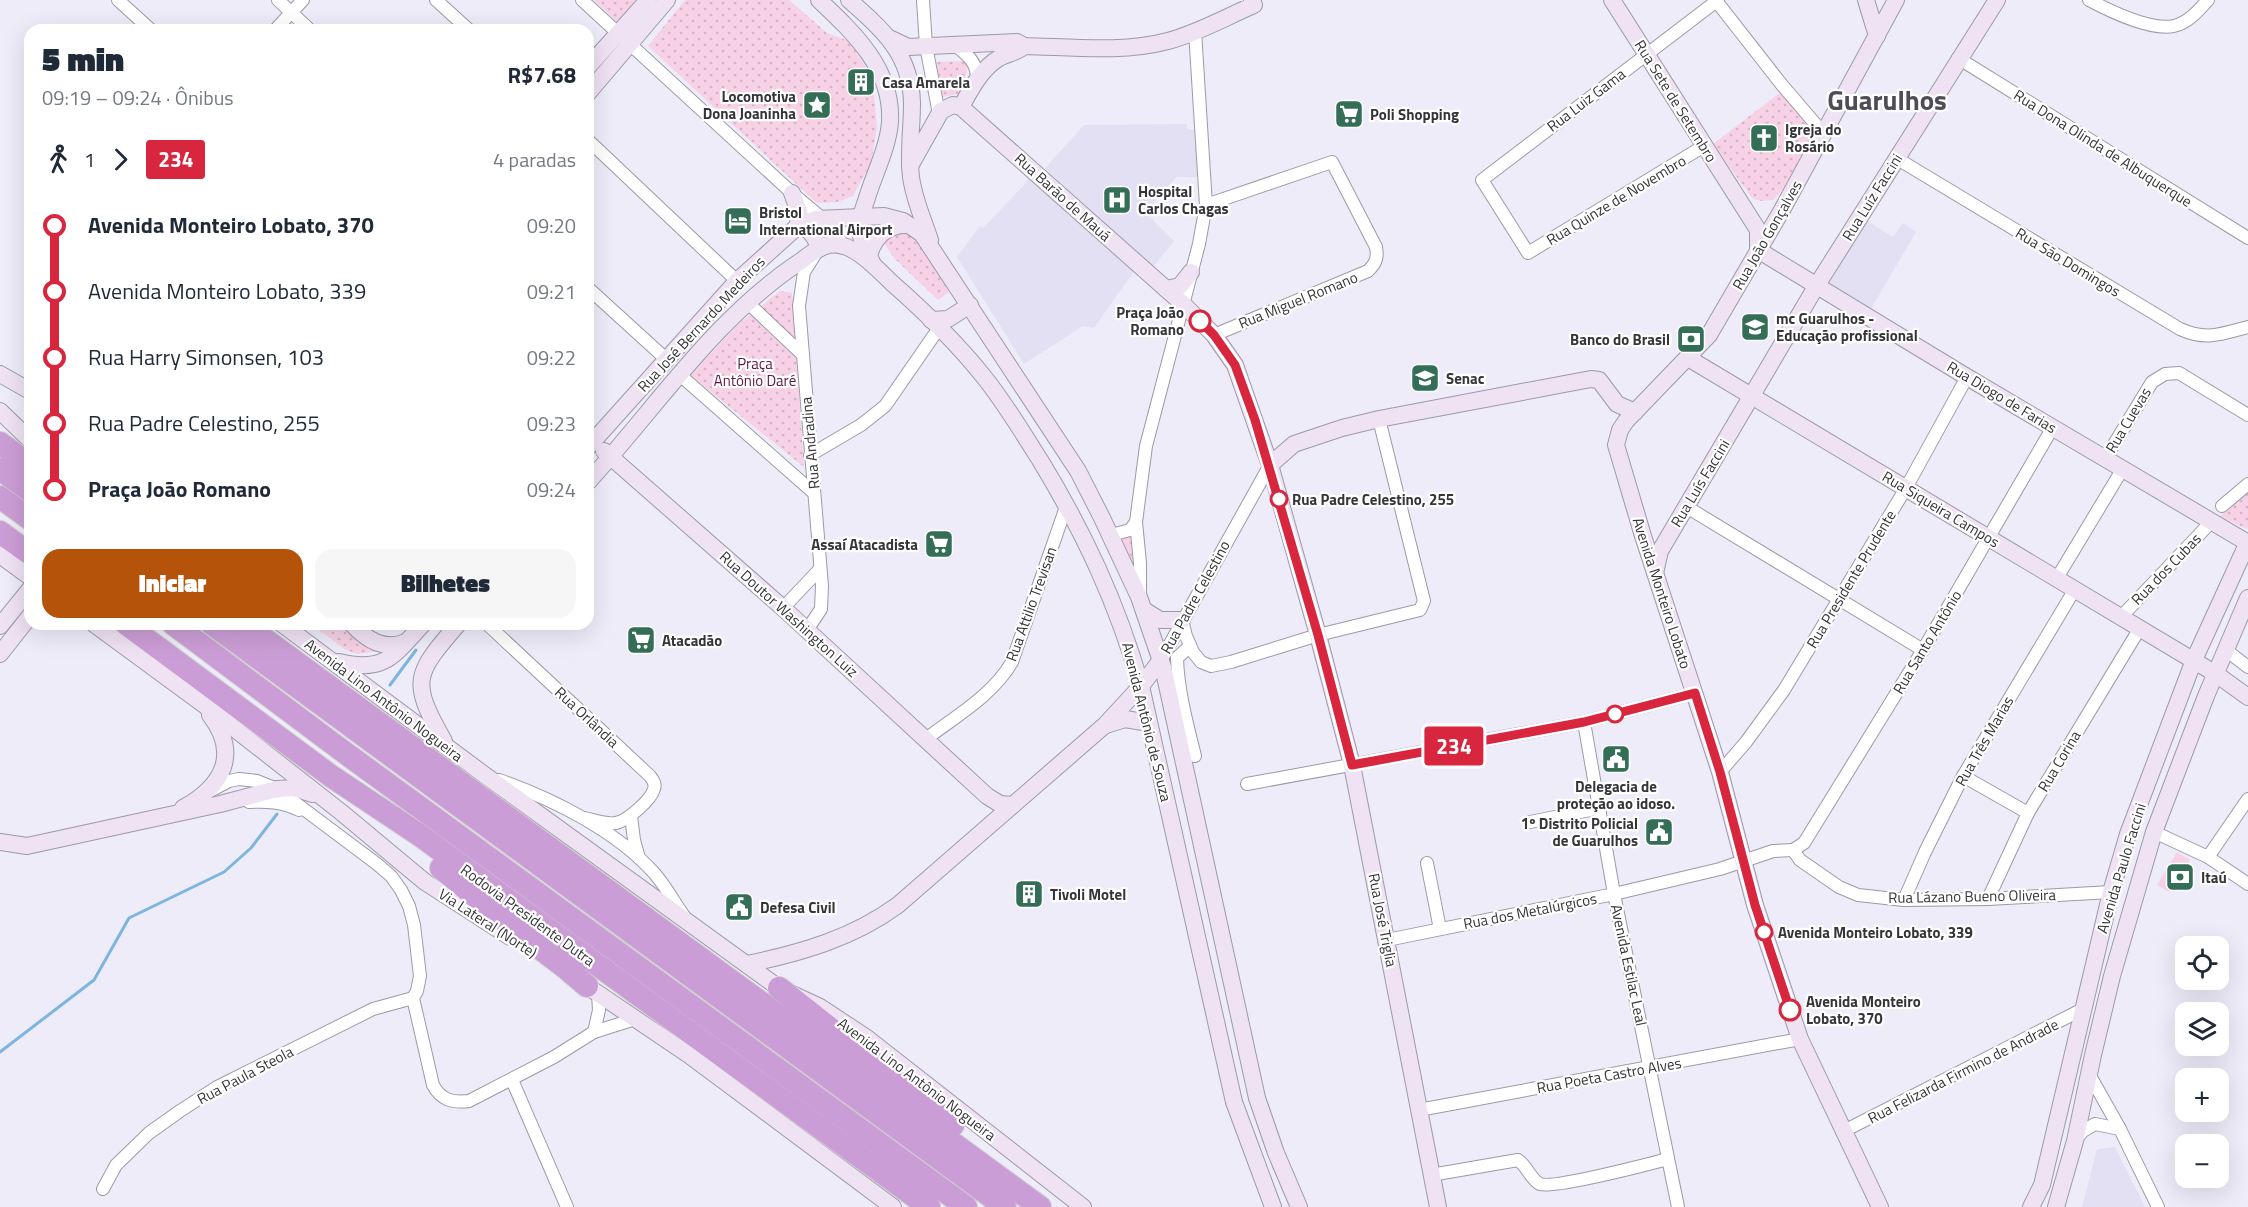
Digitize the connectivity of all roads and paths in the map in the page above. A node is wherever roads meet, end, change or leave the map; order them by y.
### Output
1 (118, 0) edge
2 (278, 0) edge
3 (303, 0) edge
4 (436, 0) edge
5 (582, 0) edge
6 (648, 0) edge
7 (667, 0) edge
8 (819, 0) edge
9 (849, 0) edge
10 (923, 0) edge
11 (1612, 0) edge
12 (1866, 0) edge
13 (1896, 0) edge
14 (1997, 0) edge
15 (2089, 0) edge
16 (2208, 0) edge
17 (1718, 1) edge
18 (1256, 2) edge
19 (2110, 5) edge
20 (291, 12) junction
21 (145, 24) edge
22 (280, 24) edge
23 (304, 24) edge
24 (462, 24) edge
25 (1195, 31) junction
26 (1877, 36) junction
27 (889, 38) junction
28 (624, 40) junction
29 (954, 44) junction
30 (926, 46) junction
31 (1024, 46) junction
32 (1646, 54) junction
33 (1958, 58) junction
34 (594, 62) edge
35 (977, 79) junction
36 (594, 84) edge
37 (961, 107) junction
38 (939, 114) junction
39 (1824, 134) junction
40 (594, 146) edge
41 (1704, 146) junction
42 (1896, 158) junction
43 (910, 166) junction
44 (792, 193) junction
45 (1740, 202) junction
46 (1206, 205) junction
47 (1782, 210) junction
48 (861, 216) junction
49 (823, 219) junction
50 (798, 226) junction
51 (912, 226) junction
52 (2248, 238) edge
53 (843, 245) junction
54 (932, 246) junction
55 (819, 249) junction
56 (1758, 249) junction
57 (1528, 253) joint
58 (872, 262) junction
59 (1191, 272) junction
60 (737, 281) junction
61 (1817, 285) junction
62 (1166, 289) junction
63 (594, 293) edge
64 (747, 302) junction
65 (1183, 304) junction
66 (970, 305) junction
67 (935, 324) junction
68 (2248, 327) edge
69 (1214, 335) junction
70 (803, 355) junction
71 (1688, 358) junction
72 (666, 359) junction
73 (0, 374) edge
74 (680, 375) junction
75 (1967, 377) junction
76 (24, 388) edge
77 (1752, 396) junction
78 (0, 411) edge
79 (1635, 412) junction
80 (2248, 415) edge
81 (1379, 418) junction
82 (1255, 420) junction
83 (2053, 427) junction
84 (0, 432) edge
85 (24, 434) edge
86 (594, 438) edge
87 (0, 443) edge
88 (1294, 444) junction
89 (594, 445) edge
90 (24, 450) edge
91 (1617, 452) joint
92 (810, 455) junction
93 (611, 457) junction
94 (2105, 459) junction
95 (24, 461) edge
96 (1270, 465) junction
97 (0, 469) edge
98 (2122, 470) junction
99 (594, 475) edge
100 (2248, 484) edge
101 (24, 486) edge
102 (1906, 488) junction
103 (814, 493) junction
104 (0, 497) edge
105 (1067, 504) junction
106 (1685, 506) junction
107 (2222, 506) dead end
108 (24, 515) edge
109 (2212, 521) junction
110 (1136, 522) junction
111 (0, 532) edge
112 (1111, 535) junction
113 (1990, 538) junction
114 (2248, 543) edge
115 (24, 550) edge
116 (1, 555) edge
117 (820, 570) junction
118 (1655, 574) junction
119 (2057, 578) junction
120 (24, 580) edge
121 (2074, 589) junction
122 (24, 593) edge
123 (1839, 598) junction
124 (2248, 598) edge
125 (1142, 603) junction
126 (783, 608) junction
127 (2121, 617) junction
128 (1182, 620) junction
129 (24, 624) edge
130 (0, 626) edge
131 (2140, 628) junction
132 (102, 630) edge
133 (134, 630) edge
134 (173, 630) edge
135 (181, 630) edge
136 (220, 630) edge
137 (252, 630) edge
138 (290, 630) edge
139 (359, 630) edge
140 (417, 630) edge
141 (453, 630) edge
142 (493, 630) edge
143 (807, 630) junction
144 (1312, 637) junction
145 (406, 642) junction
146 (1190, 646) junction
147 (1923, 650) junction
148 (2226, 650) junction
149 (0, 654) edge
150 (331, 660) junction
151 (1161, 660) junction
152 (2194, 660) junction
153 (2248, 667) edge
154 (2216, 674) junction
155 (1141, 687) junction
156 (1695, 693) junction
157 (2248, 697) edge
158 (203, 704) junction
159 (1584, 722) junction
160 (1149, 723) junction
161 (1105, 725) junction
162 (926, 739) junction
163 (448, 747) junction
164 (1195, 756) dead end
165 (1352, 765) junction
166 (1720, 772) junction
167 (331, 776) junction
168 (486, 776) junction
169 (1963, 776) junction
170 (1247, 784) dead end
171 (277, 789) junction
172 (207, 792) junction
173 (987, 796) junction
174 (2248, 799) edge
175 (220, 804) junction
176 (1013, 805) junction
177 (1600, 808) junction
178 (341, 812) junction
179 (2028, 813) junction
180 (165, 816) junction
181 (631, 816) junction
182 (316, 818) junction
183 (584, 818) junction
184 (1530, 822) dead end
185 (992, 823) junction
186 (2154, 832) junction
187 (2128, 834) junction
188 (421, 836) junction
189 (0, 842) edge
190 (1793, 850) junction
191 (2208, 857) junction
192 (639, 858) junction
193 (1743, 861) junction
194 (1427, 863) dead end
195 (2248, 884) edge
196 (2111, 892) junction
197 (1614, 894) junction
198 (1988, 899) junction
199 (1904, 900) junction
200 (686, 919) junction
201 (1440, 929) junction
202 (1387, 940) junction
203 (747, 964) junction
204 (2092, 972) junction
205 (2112, 976) junction
206 (779, 988) junction
207 (592, 990) junction
208 (413, 998) junction
209 (2083, 1009) junction
210 (635, 1019) junction
211 (594, 1032) junction
212 (1800, 1039) junction
213 (2093, 1055) junction
214 (1650, 1068) junction
215 (2089, 1074) junction
216 (512, 1080) junction
217 (1419, 1110) junction
218 (2120, 1130) junction
219 (1842, 1132) junction
220 (2075, 1141) junction
221 (1668, 1159) junction
222 (1431, 1175) junction
223 (1008, 1184) junction
224 (103, 1189) dead end
225 (2059, 1204) edge
226 (567, 1207) edge
227 (893, 1207) edge
228 (929, 1207) edge
229 (966, 1207) edge
230 (1005, 1207) edge
231 (1040, 1207) edge
232 (1083, 1207) edge
233 (1273, 1207) edge
234 (1299, 1207) edge
235 (1438, 1207) edge
236 (1678, 1207) edge
237 (1880, 1207) edge
238 (2031, 1207) edge
239 (2158, 1207) edge

1 - 21 street
2 - 20 street
3 - 20 street
4 - 24 street
5 - 28 street
6 - 28 main road
7 - 28 main road
8 - 48 main road
9 - 27 main road, Avenida Antônio de Souza
10 - 30 street
11 - 32 main road, Rua Sete de Setembro
12 - 26 main road
13 - 26 main road, Rua João Gonçalves
14 - 33 main road, Rua Luíz Faccini
15 - 19 street
16 - 19 street
17 - 32 street, Rua Luiz Gama
17 - 39 street
18 - 25 main road
20 - 22 street
20 - 23 street
25 - 31 main road
25 - 46 street
26 - 39 main road, Rua João Gonçalves
27 - 30 main road
27 - 43 main road, Avenida Antônio de Souza
28 - 34 main road
28 - 36 main road
28 - 44 street
29 - 30 main road
29 - 31 main road
29 - 35 street
30 - 38 street
31 - 35 main road
32 - 41 main road, Rua Sete de Setembro
32 - 57 street, Rua Luiz Gama
33 - 42 main road, Rua Luíz Faccini
33 - 52 street, Rua Dona Olinda de Albuquerque
35 - 37 main road
37 - 38 main road
37 - 62 main road, Rua Barão de Mauá
38 - 43 main road
39 - 47 main road, Rua João Gonçalves
40 - 60 street
41 - 45 main road, Rua Sete de Setembro
41 - 57 street, Rua Quinze de Novembro
42 - 61 main road, Rua Luíz Faccini
42 - 68 street, Rua São Domingos
43 - 54 main road, Avenida Antônio de Souza
44 - 49 street
44 - 50 main road
45 - 47 main road
45 - 56 main road, Rua Sete de Setembro
46 - 59 street
46 - 69 street, Rua Miguel Romano
47 - 56 main road, Rua João Gonçalves
48 - 49 main road, Rua José Bernardo Medeiros
48 - 51 main road, Avenida Antônio de Souza
48 - 58 main road
49 - 50 main road, Rua José Bernardo Medeiros
49 - 53 street
50 - 55 main road
50 - 60 main road, Rua José Bernardo Medeiros
51 - 54 main road, Avenida Antônio de Souza
51 - 58 main road
53 - 55 main road
53 - 58 main road, Avenida Antônio de Souza
54 - 66 main road, Avenida Antônio de Souza
55 - 64 main road, Rua José Bernardo Medeiros
55 - 70 street, Rua Andradina
56 - 61 main road, Rua Diogo de Farias
56 - 71 main road, Rua João Gonçalves
58 - 67 main road, Avenida Antônio de Souza
59 - 62 main road
59 - 65 street
60 - 72 main road, Rua José Bernardo Medeiros
61 - 75 main road, Rua Diogo de Farias
61 - 77 main road, Rua Luíz Faccini
62 - 65 main road, Rua Barão de Mauá
63 - 72 street
64 - 70 street
64 - 74 main road, Rua José Bernardo Medeiros
65 - 69 main road
65 - 110 street
66 - 67 main road
66 - 112 main road, Avenida Antônio de Souza
67 - 92 street
67 - 105 main road, Avenida Antônio de Souza
69 - 82 main road, Rua José Triglia
70 - 92 street, Rua Andradina
71 - 77 main road, Rua Siqueira Campos
71 - 79 main road, Rua João Gonçalves
72 - 86 main road, Rua José Bernardo Medeiros
73 - 76 main road
74 - 93 main road, Rua José Bernardo Medeiros
74 - 103 street
75 - 83 main road, Rua Diogo de Farias
75 - 102 street, Rua Presidente Prudente
77 - 102 main road, Rua Siqueira Campos
77 - 106 main road, Rua Luís Faccini
78 - 85 main road
79 - 81 main road, Rua Padre Celestino
79 - 91 main road, Rua João Gonçalves
80 - 94 street, Rua Cuevas
81 - 88 main road, Rua Padre Celestino
81 - 144 street
82 - 88 main road
82 - 96 main road, Rua José Triglia
83 - 94 main road, Rua Diogo de Farias
83 - 113 street, Rua Santo Antônio
84 - 90 highway
87 - 95 highway
88 - 96 main road, Rua Padre Celestino
89 - 93 main road, Rua Doutor Washington Luiz
91 - 118 main road, Avenida Monteiro Lobato
92 - 103 street, Rua Andradina
93 - 99 main road, Rua José Bernardo Medeiros
93 - 126 main road, Rua Doutor Washington Luiz
94 - 98 main road, Rua Diogo de Farias
96 - 128 street, Rua Padre Celestino
96 - 144 main road, Rua José Triglia
97 - 101 highway
98 - 109 main road, Rua Diogo de Farias
98 - 119 street
100 - 107 street
102 - 113 main road, Rua Siqueira Campos
102 - 123 street, Rua Presidente Prudente
103 - 117 street, Rua Andradina
104 - 108 highway
105 - 155 main road, Avenida Antônio de Souza
105 - 162 street, Rua Attilio Trevisan
106 - 118 main road, Rua Luís Faccini
106 - 123 street
109 - 114 main road, Rua Diogo de Farias
109 - 127 street, Rua dos Cubas
110 - 112 street
110 - 125 street
111 - 115 highway
112 - 125 main road, Avenida Antônio de Souza
113 - 119 main road, Rua Siqueira Campos
113 - 147 street, Rua Santo Antônio
114 - 152 main road, Avenida Paulo Faccini
116 - 120 main road
117 - 126 street
117 - 143 street, Rua Andradina
118 - 156 main road, Avenida Monteiro Lobato
119 - 121 main road, Rua Siqueira Campos
121 - 127 main road, Rua Siqueira Campos
121 - 169 street, Rua Três Marias
122 - 130 main road
123 - 147 street
123 - 166 street, Rua Presidente Prudente
124 - 148 main road, Avenida Paulo Faccini
125 - 128 main road
125 - 151 main road, Avenida Antônio de Souza
126 - 143 main road, Rua Doutor Washington Luiz
127 - 131 main road, Rua Siqueira Campos
128 - 146 street
128 - 151 street, Rua Padre Celestino
129 - 149 main road
131 - 152 main road, Rua Siqueira Campos
131 - 179 street, Rua Corina
132 - 158 main road, Via Lateral (Norte)
133 - 167 highway, Rodovia Presidente Dutra
134 - 188 highway
135 - 229 highway, Rodovia Presidente Dutra
136 - 230 highway
137 - 223 highway
138 - 150 main road, Avenida Lino Antônio Nogueira
139 - 145 main road
140 - 145 main road
141 - 163 main road
142 - 181 street, Rua Orlândia
143 - 162 main road, Rua Doutor Washington Luiz
144 - 146 street
144 - 165 main road, Rua José Triglia
145 - 150 main road
146 - 164 street
147 - 190 street, Rua Santo Antônio
148 - 153 street
148 - 154 main road, Avenida Paulo Faccini
150 - 163 main road, Avenida Lino Antônio Nogueira
151 - 155 main road, Rua Padre Celestino
151 - 234 main road, Avenida Antônio de Souza
152 - 154 main road, Rua Siqueira Campos
152 - 187 main road, Avenida Paulo Faccini
154 - 157 main road, Rua Siqueira Campos
154 - 186 main road, Avenida Paulo Faccini
155 - 160 main road, Avenida Antônio de Souza
155 - 161 main road, Rua Padre Celestino
156 - 159 street
156 - 166 main road, Avenida Monteiro Lobato
158 - 172 main road
158 - 178 main road, Via Lateral (Norte)
159 - 165 street
159 - 177 street, Avenida Estilac Leal
160 - 161 main road
160 - 233 main road, Avenida Antônio de Souza
161 - 176 main road, Rua Padre Celestino
162 - 173 main road, Rua Doutor Washington Luiz
163 - 168 main road, Avenida Lino Antônio Nogueira
165 - 170 street
165 - 202 main road, Rua José Triglia
166 - 193 main road, Avenida Monteiro Lobato
167 - 188 highway, Rodovia Presidente Dutra
167 - 207 highway
168 - 183 street, Avenida Lino Antônio Nogueira
168 - 200 main road, Avenida Lino Antônio Nogueira
169 - 179 street
169 - 199 street, Rua Três Marias
171 - 172 street
171 - 175 main road
171 - 178 main road
171 - 182 street
172 - 180 main road
173 - 176 main road, Rua Doutor Washington Luiz
173 - 185 main road
174 - 191 street
175 - 180 main road
175 - 182 street
176 - 185 main road, Rua Padre Celestino
177 - 184 street
177 - 197 street, Avenida Estilac Leal
178 - 207 main road, Via Lateral (Norte)
179 - 198 street, Rua Corina
180 - 189 main road
181 - 183 street
181 - 192 street
182 - 208 street
183 - 192 street, Avenida Lino Antônio Nogueira
185 - 203 main road, Rua Padre Celestino
186 - 191 street
186 - 205 main road, Avenida Paulo Faccini
187 - 196 main road, Avenida Paulo Faccini
187 - 205 main road
188 - 228 highway, Rodovia Presidente Dutra
190 - 193 street
190 - 199 street, Rua Lázano Bueno Oliveira
191 - 195 street
192 - 200 street, Avenida Lino Antônio Nogueira
193 - 197 street, Rua dos Metalúrgicos
193 - 212 main road, Avenida Monteiro Lobato
194 - 201 street
196 - 198 street, Rua Lázano Bueno Oliveira
196 - 204 main road, Avenida Paulo Faccini
197 - 201 street, Rua dos Metalúrgicos
197 - 214 street, Avenida Estilac Leal
198 - 199 street, Rua Lázano Bueno Oliveira
200 - 203 main road, Avenida Lino Antônio Nogueira
201 - 202 street, Rua dos Metalúrgicos
202 - 217 main road, Rua José Triglia
203 - 206 main road, Avenida Lino Antônio Nogueira
204 - 209 main road, Avenida Paulo Faccini
204 - 213 main road
205 - 213 main road, Avenida Paulo Faccini
206 - 223 highway
206 - 232 main road, Avenida Lino Antônio Nogueira
207 - 210 main road, Via Lateral (Norte)
207 - 211 street
208 - 216 street
208 - 224 street, Rua Paula Steola
209 - 219 street, Rua Felizarda Firmino de Andrade
209 - 238 main road, Avenida Paulo Faccini
210 - 211 street
210 - 227 main road, Via Lateral (Norte)
211 - 216 street
212 - 214 street, Rua Poeta Castro Alves
212 - 219 main road, Avenida Monteiro Lobato
213 - 215 main road, Avenida Paulo Faccini
214 - 217 street, Rua Poeta Castro Alves
214 - 221 street, Avenida Estilac Leal
215 - 218 street
215 - 220 main road, Avenida Paulo Faccini
216 - 226 street
217 - 222 main road, Rua José Triglia
218 - 220 street
218 - 239 street
219 - 237 main road, Avenida Monteiro Lobato
220 - 225 main road, Avenida Paulo Faccini
221 - 222 street
221 - 236 street, Avenida Estilac Leal
222 - 235 main road, Rua José Triglia
223 - 231 highway

